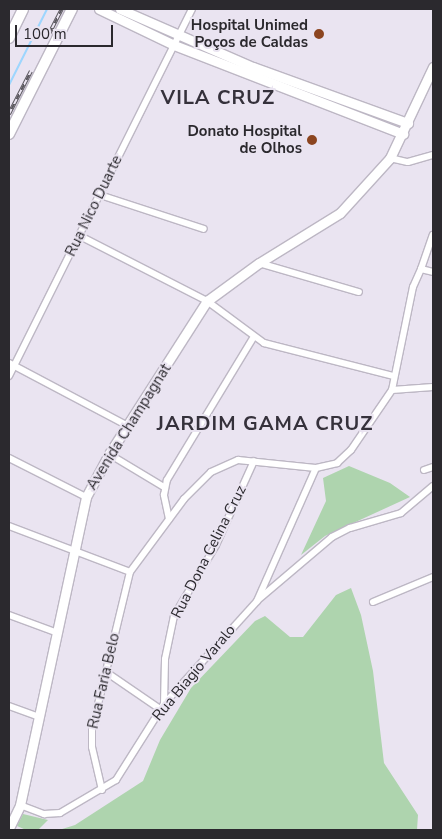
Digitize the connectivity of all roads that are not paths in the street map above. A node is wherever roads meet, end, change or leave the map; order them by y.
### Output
1 (24, 9) edge
2 (72, 9) edge
3 (99, 9) edge
4 (120, 9) edge
5 (192, 9) edge
6 (9, 38) edge
7 (176, 40) junction
8 (433, 67) edge
9 (251, 72) junction
10 (328, 93) junction
11 (324, 103) junction
12 (408, 123) junction
13 (9, 134) edge
14 (403, 134) junction
15 (433, 155) edge
16 (390, 158) junction
17 (100, 195) junction
18 (204, 229) dead end
19 (433, 235) edge
20 (80, 236) junction
21 (259, 262) junction
22 (421, 269) junction
23 (433, 272) edge
24 (359, 292) dead end
25 (207, 301) junction
26 (253, 338) junction
27 (12, 364) edge
28 (9, 376) edge
29 (393, 376) junction
30 (433, 387) edge
31 (392, 390) junction
32 (128, 426) junction
33 (110, 454) junction
34 (9, 458) edge
35 (254, 461) junction
36 (433, 467) edge
37 (316, 468) junction
38 (424, 470) dead end
39 (433, 486) edge
40 (164, 487) junction
41 (86, 497) junction
42 (169, 519) junction
43 (9, 526) edge
44 (77, 550) junction
45 (130, 572) junction
46 (433, 577) edge
47 (257, 601) junction
48 (373, 602) dead end
49 (9, 615) edge
50 (58, 633) junction
51 (106, 672) junction
52 (9, 706) edge
53 (162, 706) junction
54 (40, 717) junction
55 (102, 790) junction
56 (20, 805) junction
57 (9, 828) edge

1 - 6 main road
2 - 13 main road
3 - 7 street
4 - 7 street
5 - 7 street, Rua Nico Duarte
7 - 9 street
7 - 17 street, Rua Nico Duarte
8 - 12 street, Avenida Champagnat
9 - 10 street
9 - 11 street
10 - 11 street
10 - 12 street
11 - 14 street
12 - 14 street, Avenida Champagnat
14 - 16 street, Avenida Champagnat
15 - 16 street
16 - 21 street, Avenida Champagnat
17 - 18 street
17 - 20 street, Rua Nico Duarte
19 - 22 street
20 - 25 street
20 - 27 street, Rua Nico Duarte
21 - 24 street
21 - 25 street, Avenida Champagnat
22 - 23 street
22 - 29 street
25 - 26 street
25 - 32 street, Avenida Champagnat
26 - 29 street
26 - 40 street
27 - 28 street, Rua Nico Duarte
27 - 32 street
29 - 31 street
30 - 31 street
31 - 37 street
32 - 33 street, Avenida Champagnat
33 - 40 street
33 - 41 street, Avenida Champagnat
34 - 41 street
35 - 37 street
35 - 42 street
35 - 53 street, Rua Dona Celina Cruz
36 - 38 street
37 - 47 street, Rua Biagio Varalo
39 - 47 street
40 - 42 street
41 - 44 street, Avenida Champagnat
42 - 45 street
43 - 44 street
44 - 45 street
44 - 50 street, Avenida Champagnat
45 - 51 street, Rua Faria Belo
46 - 48 street
47 - 53 street, Rua Biagio Varalo
49 - 50 street
50 - 54 street, Avenida Champagnat
51 - 53 street
51 - 55 street, Rua Faria Belo
52 - 54 street
53 - 55 street, Rua Biagio Varalo
54 - 56 street, Avenida Champagnat
55 - 56 street, Rua Biagio Varalo
56 - 57 street, Avenida Champagnat

